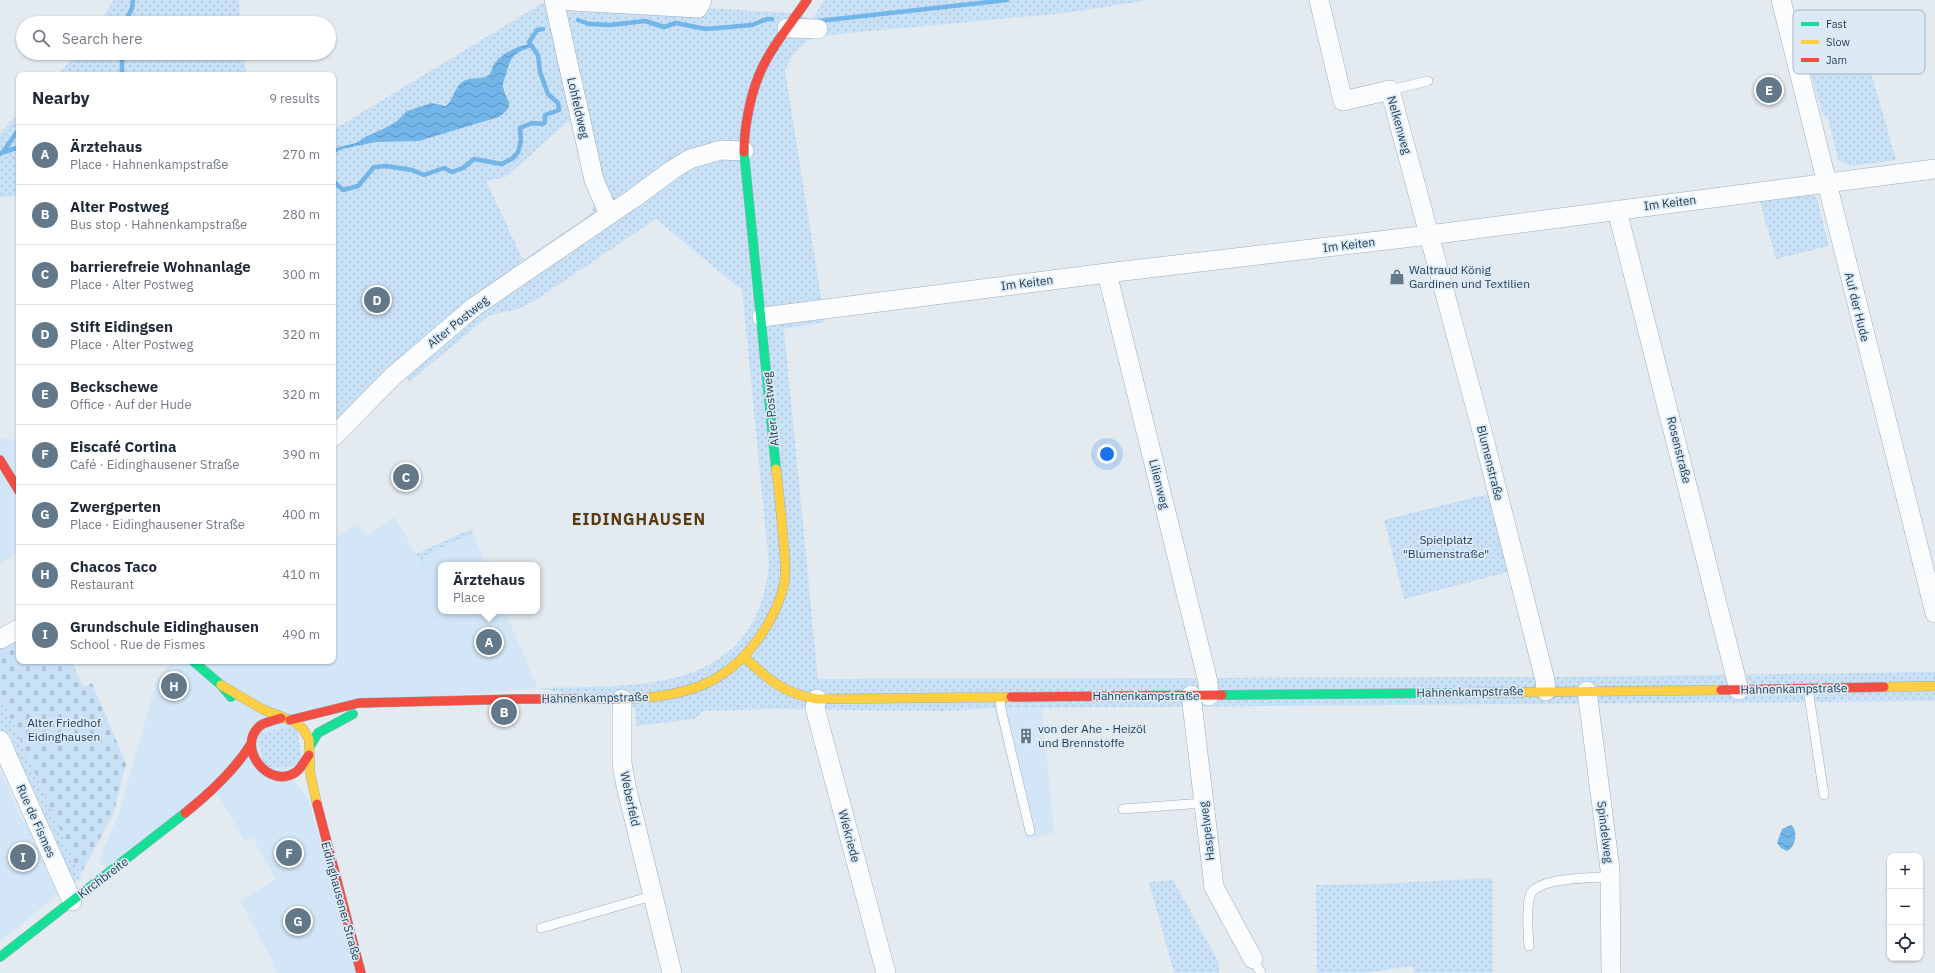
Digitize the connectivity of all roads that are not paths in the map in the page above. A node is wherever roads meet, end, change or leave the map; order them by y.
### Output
1 (554, 0) edge
2 (702, 0) edge
3 (807, 0) edge
4 (1319, 0) edge
5 (1781, 0) edge
6 (787, 28) junction
7 (818, 29) dead end
8 (1793, 49) edge
9 (1799, 74) edge
10 (1428, 81) dead end
11 (1390, 90) junction
12 (744, 151) junction
13 (1935, 169) edge
14 (1826, 183) junction
15 (1617, 210) junction
16 (610, 214) junction
17 (1429, 235) junction
18 (1106, 273) junction
19 (762, 317) junction
20 (336, 434) edge
21 (0, 460) edge
22 (16, 486) edge
23 (1935, 613) edge
24 (16, 631) edge
25 (0, 640) edge
26 (744, 657) junction
27 (196, 664) edge
28 (221, 685) junction
29 (1935, 686) edge
30 (1808, 689) junction
31 (1739, 690) junction
32 (1546, 691) junction
33 (1587, 691) junction
34 (1191, 694) junction
35 (1209, 696) junction
36 (1000, 697) junction
37 (622, 699) junction
38 (817, 699) junction
39 (382, 703) junction
40 (238, 705) dead end
41 (286, 719) junction
42 (250, 725) dead end
43 (0, 740) edge
44 (252, 741) junction
45 (310, 746) junction
46 (309, 755) junction
47 (262, 770) junction
48 (252, 772) dead end
49 (282, 777) junction
50 (232, 782) dead end
51 (294, 784) dead end
52 (1824, 795) dead end
53 (205, 797) junction
54 (306, 800) dead end
55 (1203, 803) junction
56 (1123, 809) dead end
57 (322, 829) junction
58 (1030, 831) dead end
59 (1610, 877) junction
60 (652, 896) junction
61 (72, 901) junction
62 (541, 928) dead end
63 (1529, 946) dead end
64 (0, 957) edge
65 (1257, 966) edge
66 (361, 973) edge
67 (672, 973) edge
68 (886, 973) edge
69 (1611, 973) edge

1 - 2 street
1 - 16 street, Lohfeldweg
3 - 6 street, Alter Postweg
4 - 11 street, Nelkenweg
5 - 8 street, Auf der Hude
6 - 7 street
6 - 12 street, Alter Postweg
9 - 14 street, Auf der Hude
10 - 11 lane
11 - 17 street, Nelkenweg
12 - 16 street, Alter Postweg
12 - 19 street, Alter Postweg
13 - 14 street, Im Keiten
14 - 15 street, Im Keiten
14 - 23 street, Auf der Hude
15 - 17 street, Im Keiten
15 - 31 street, Rosenstraße
16 - 20 street, Alter Postweg
17 - 18 street, Im Keiten
17 - 32 street, Blumenstraße
18 - 19 street, Im Keiten
18 - 35 street, Lilienweg
19 - 26 street, Alter Postweg
21 - 22 street
24 - 25 street
26 - 37 street, Hahnenkampstraße
26 - 38 street, Hahnenkampstraße
27 - 28 street
28 - 40 street
28 - 41 street
29 - 30 street, Hahnenkampstraße
30 - 31 street, Hahnenkampstraße
30 - 52 lane
31 - 33 street, Hahnenkampstraße
32 - 33 street, Hahnenkampstraße
32 - 35 street, Hahnenkampstraße
33 - 59 street, Spindelweg
34 - 35 street, Hahnenkampstraße
34 - 36 street, Hahnenkampstraße
34 - 55 street, Haspelweg
36 - 38 street, Hahnenkampstraße
36 - 58 lane
37 - 39 street, Hahnenkampstraße
37 - 60 street, Weberfeld
38 - 68 street, Wiekriede
39 - 41 street, Hahnenkampstraße
39 - 45 street, Hahnenkampstraße
41 - 44 street
41 - 45 street
42 - 44 street
43 - 61 street, Rue de Fismes
44 - 47 street
44 - 53 street, Kirchbreite
45 - 46 street, Eidinghausener Straße
46 - 49 street, Eidinghausener Straße
46 - 57 street, Eidinghausener Straße
47 - 48 street
47 - 49 street
49 - 51 street
50 - 53 street, Kirchbreite
53 - 61 street, Kirchbreite
54 - 57 street, Eidinghausener Straße
55 - 56 lane
55 - 65 street, Haspelweg
57 - 66 street, Eidinghausener Straße
59 - 63 lane
59 - 69 street, Spindelweg
60 - 62 lane
60 - 67 street, Weberfeld
61 - 64 street, Kirchbreite

